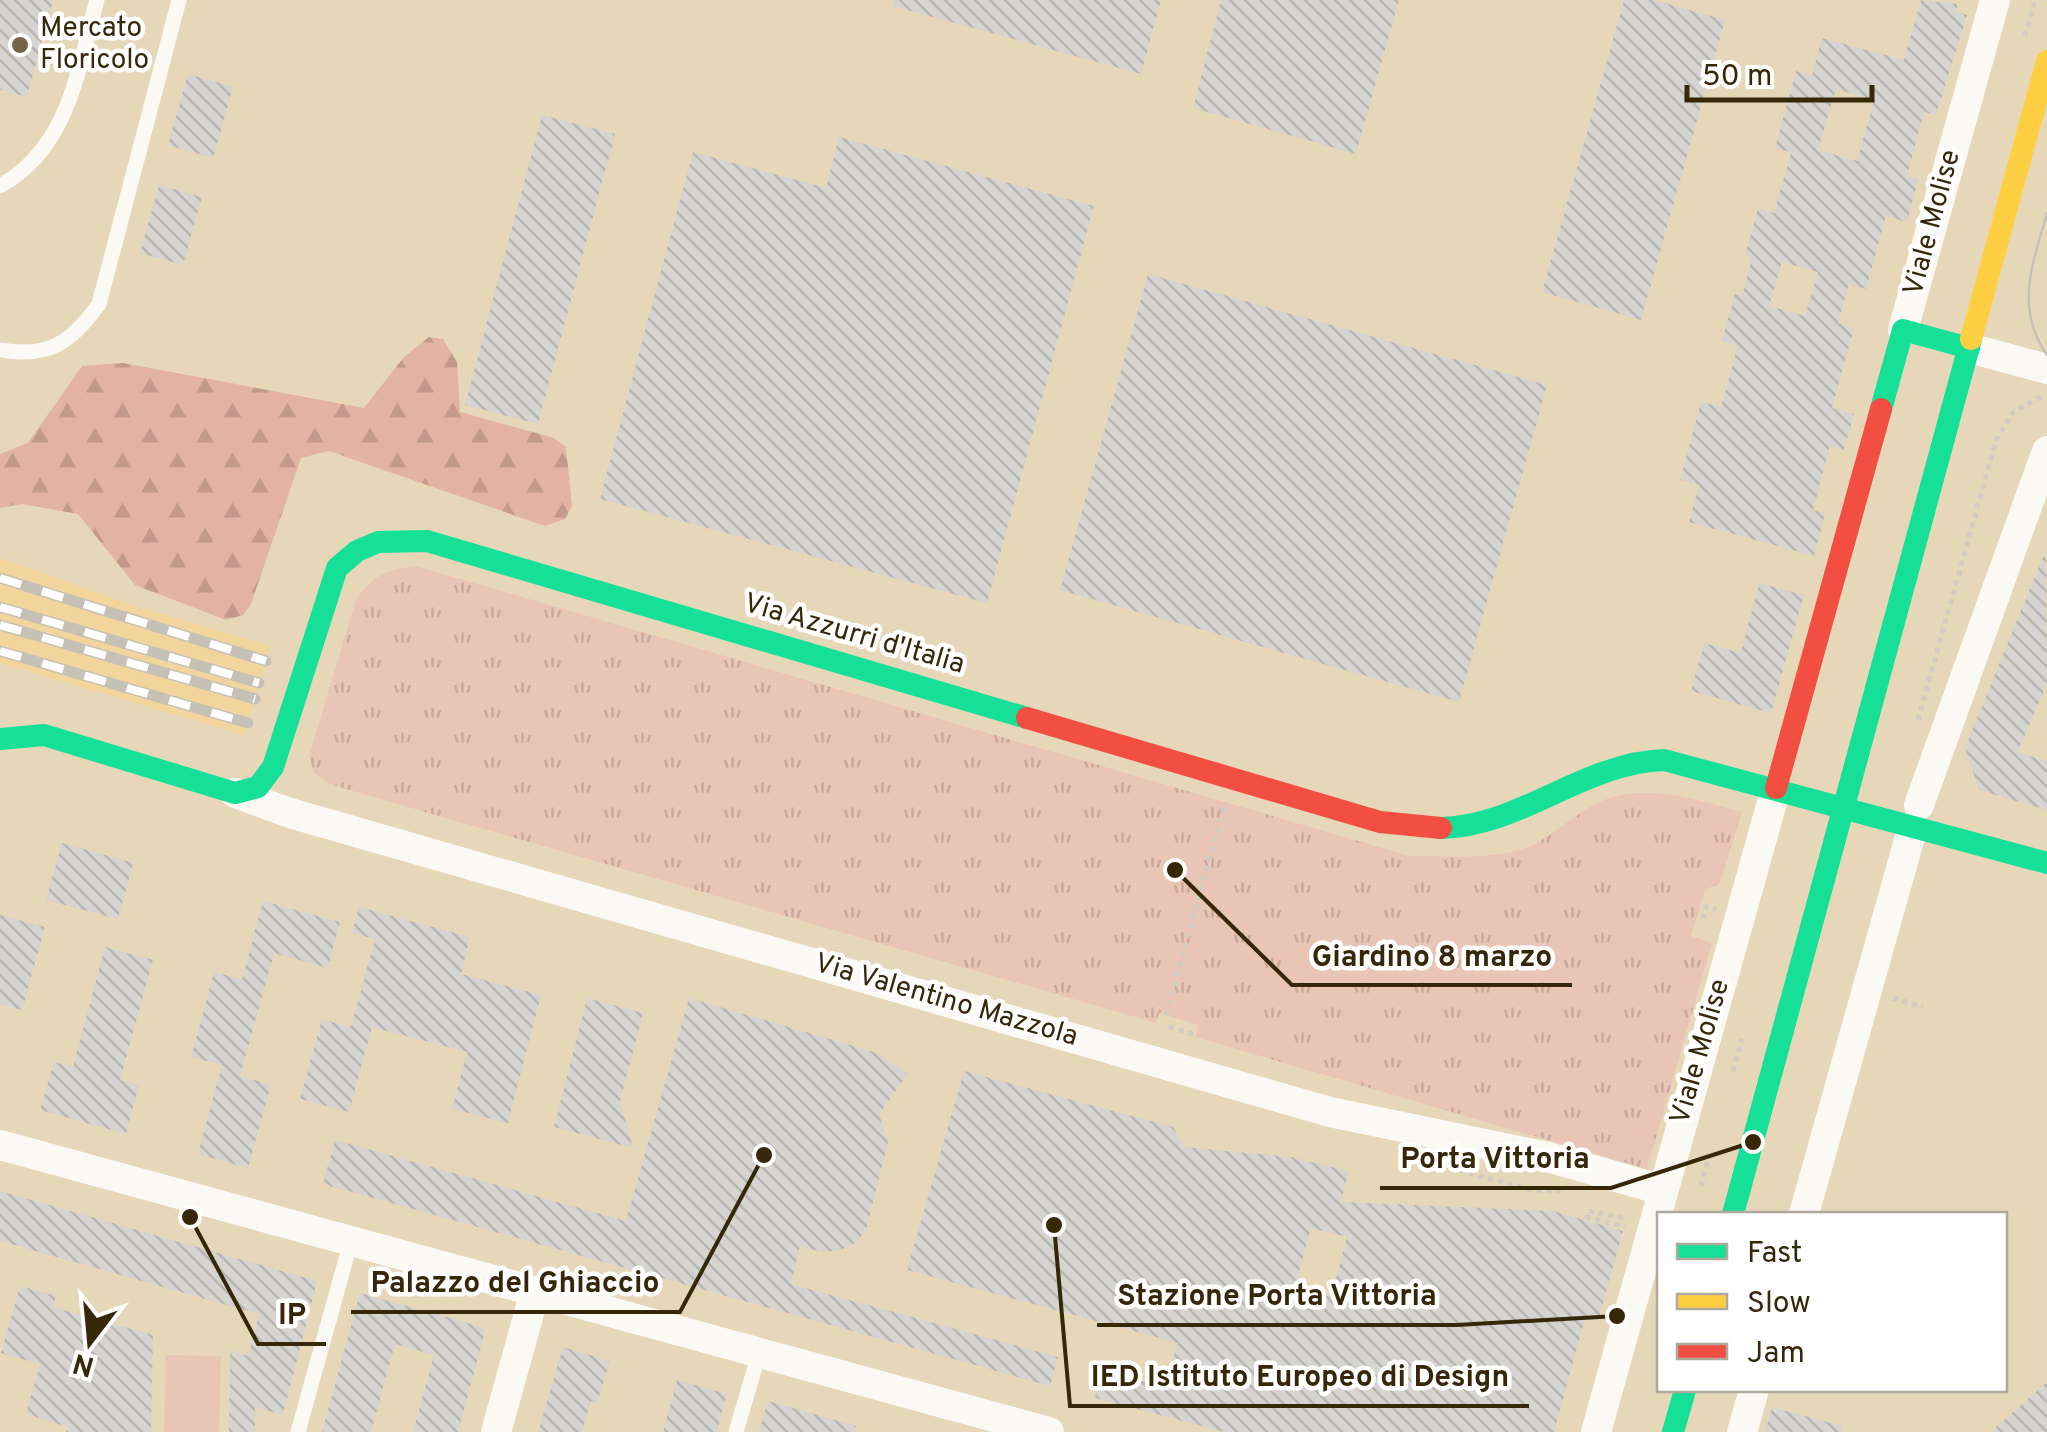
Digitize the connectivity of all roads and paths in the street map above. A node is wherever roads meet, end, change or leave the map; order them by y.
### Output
1 (97, 0) edge
2 (180, 0) edge
3 (1995, 0) edge
4 (2035, 0) edge
5 (2024, 38) dead end
6 (2047, 61) edge
7 (0, 186) edge
8 (1904, 330) junction
9 (1969, 348) junction
10 (0, 350) edge
11 (2047, 369) edge
12 (2047, 393) edge
13 (2047, 452) edge
14 (1659, 736) dead end
15 (1914, 737) dead end
16 (0, 739) edge
17 (1685, 740) dead end
18 (281, 741) junction
19 (1561, 764) dead end
20 (1774, 772) junction
21 (184, 775) junction
22 (235, 794) junction
23 (1847, 796) junction
24 (1226, 800) dead end
25 (1536, 801) junction
26 (1916, 816) junction
27 (2047, 842) edge
28 (2047, 863) edge
29 (1716, 910) dead end
30 (1703, 918) dead end
31 (1898, 1000) dead end
32 (1924, 1007) dead end
33 (1166, 1015) dead end
34 (1169, 1027) dead end
35 (1196, 1035) dead end
36 (1742, 1039) dead end
37 (1733, 1071) dead end
38 (0, 1146) edge
39 (1710, 1154) dead end
40 (1701, 1186) dead end
41 (1662, 1190) junction
42 (1734, 1212) edge
43 (1805, 1212) edge
44 (1623, 1218) dead end
45 (1634, 1225) dead end
46 (351, 1241) junction
47 (535, 1292) junction
48 (759, 1353) junction
49 (1684, 1392) edge
50 (1753, 1392) edge
51 (989, 1424) edge
52 (298, 1432) edge
53 (496, 1432) edge
54 (736, 1432) edge
55 (1049, 1432) edge
56 (1596, 1432) edge
57 (1673, 1432) edge
58 (1742, 1432) edge

1 - 7 lane
2 - 10 lane
3 - 8 street, Viale Molise
4 - 5 path
6 - 9 street
8 - 9 street, Viale Molise
8 - 20 street, Viale Molise
9 - 11 street, Viale Molise
9 - 23 street
12 - 15 path
13 - 26 street
14 - 17 street
16 - 21 street
18 - 21 street, Via Azzurri d'Italia
18 - 22 street, Via Azzurri d'Italia
18 - 25 street, Via Azzurri d'Italia
19 - 25 street
20 - 23 street
20 - 25 street, Via Azzurri d'Italia
20 - 41 street, Viale Molise
21 - 22 street
22 - 41 street, Via Valentino Mazzola
23 - 26 street
23 - 42 street
24 - 33 path
26 - 27 street
26 - 28 street
26 - 43 street
29 - 30 path
31 - 32 path
34 - 35 path
36 - 37 path
38 - 46 street
39 - 40 path
41 - 56 street, Viale Molise
44 - 45 path
46 - 47 street
46 - 52 lane
47 - 48 street
47 - 53 street
48 - 51 street
48 - 54 lane
49 - 57 street
50 - 58 street
51 - 55 street

